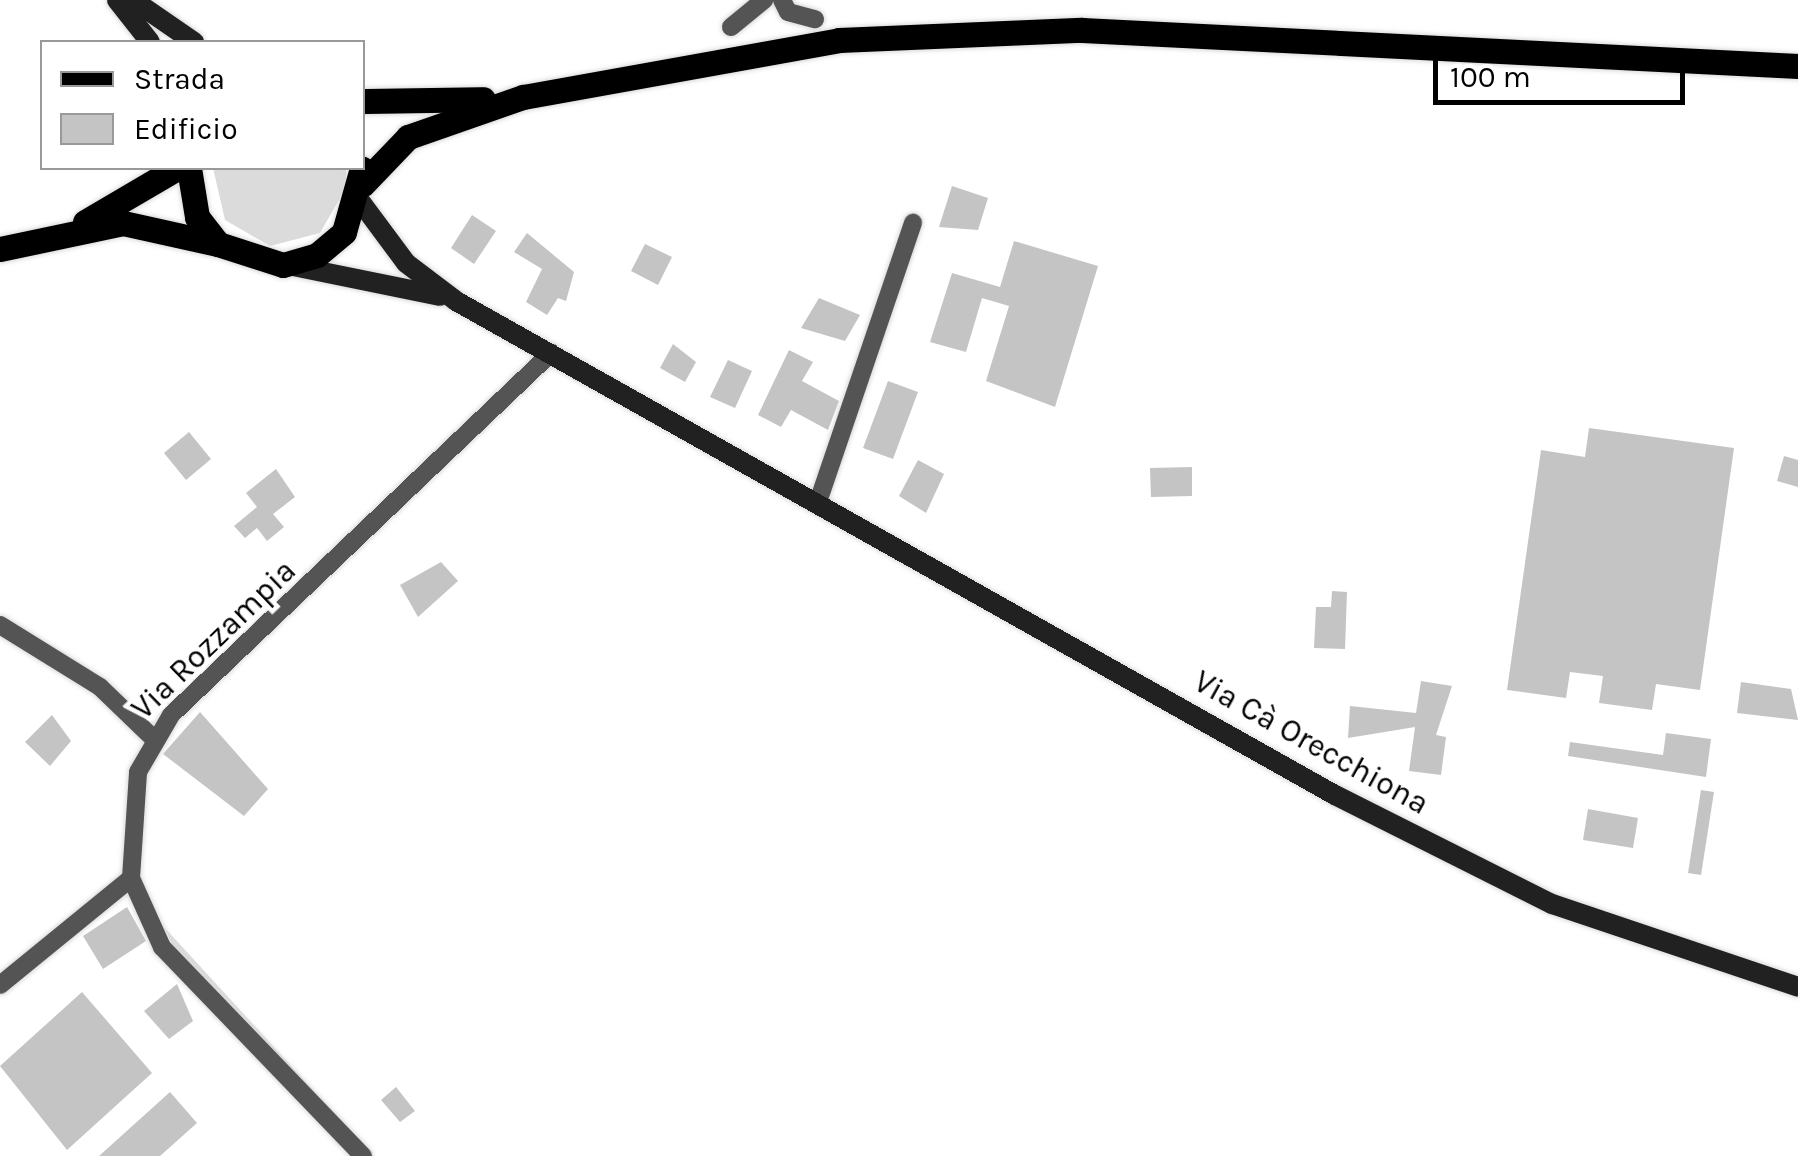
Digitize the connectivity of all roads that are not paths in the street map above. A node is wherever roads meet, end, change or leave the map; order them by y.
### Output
1 (118, 0) edge
2 (133, 0) edge
3 (764, 0) edge
4 (782, 0) edge
5 (815, 19) dead end
6 (731, 28) dead end
7 (148, 40) edge
8 (191, 40) edge
9 (1798, 66) edge
10 (523, 97) junction
11 (365, 100) edge
12 (173, 170) edge
13 (189, 170) edge
14 (362, 184) edge
15 (913, 223) dead end
16 (62, 232) junction
17 (218, 244) junction
18 (0, 250) edge
19 (283, 265) junction
20 (456, 301) junction
21 (551, 353) junction
22 (819, 500) junction
23 (0, 625) edge
24 (152, 737) junction
25 (131, 878) junction
26 (0, 985) edge
27 (1798, 987) edge
28 (364, 1156) edge

1 - 7 main road
2 - 8 main road
3 - 6 street
4 - 5 street
9 - 10 main road
10 - 11 main road
10 - 14 main road
12 - 16 main road
13 - 17 main road
14 - 19 main road
14 - 20 main road, Via Cà Orecchiona
15 - 22 street
16 - 17 main road
16 - 18 main road
17 - 19 main road
19 - 20 main road, Via Cà Orecchiona
20 - 21 main road, Via Cà Orecchiona
21 - 22 main road, Via Cà Orecchiona
21 - 24 street, Via Rozzampia
22 - 27 main road, Via Cà Orecchiona
23 - 24 street
24 - 25 street, Via Rozzampia
25 - 26 street
25 - 28 street, Via Rozzampia

